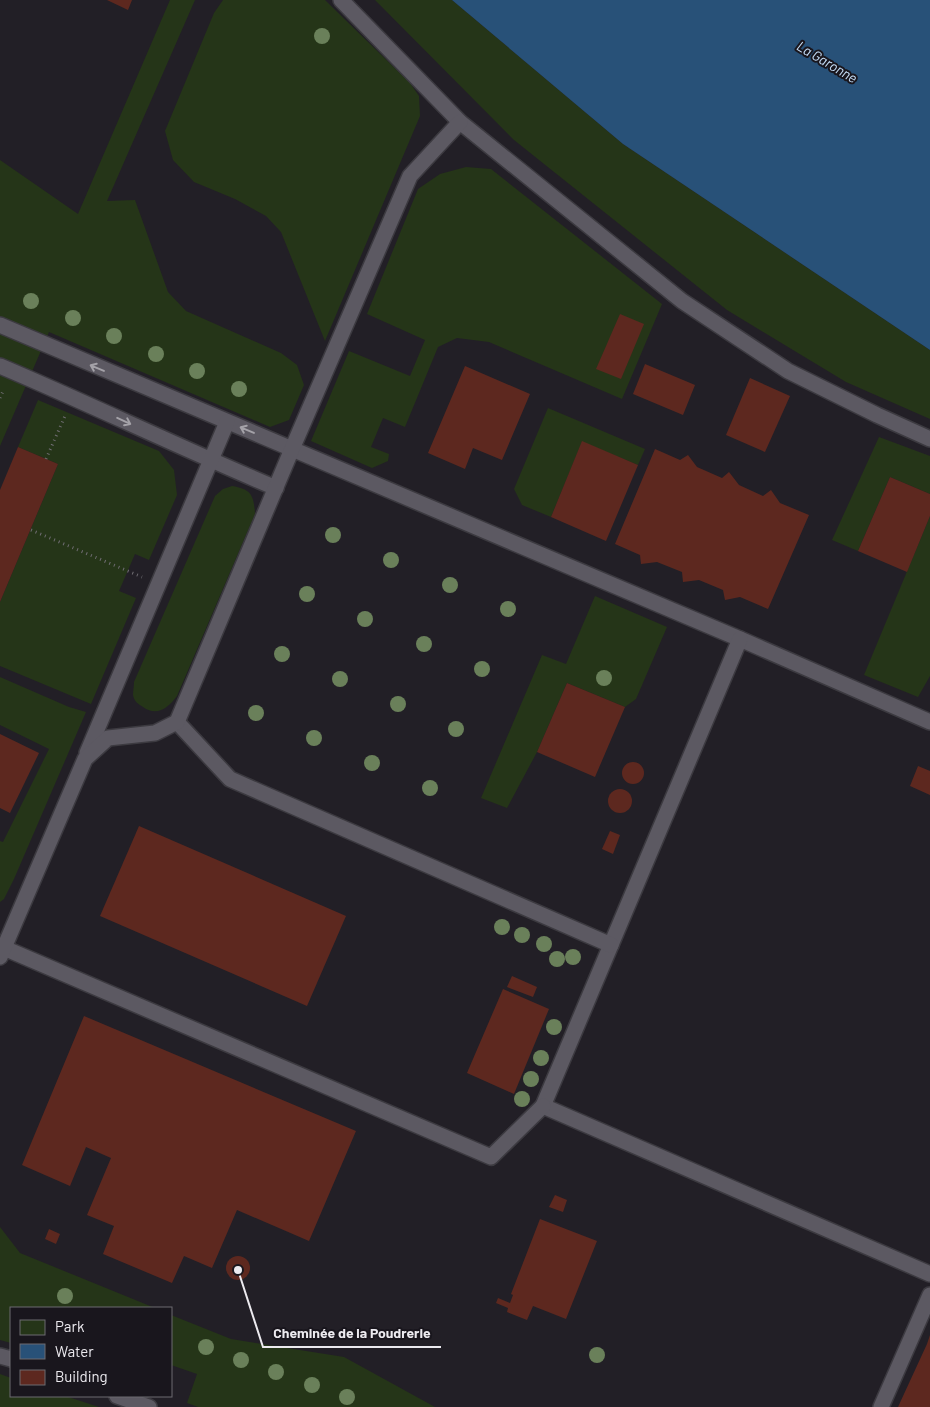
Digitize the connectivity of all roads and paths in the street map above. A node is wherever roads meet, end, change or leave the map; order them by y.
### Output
1 (341, 0) edge
2 (460, 122) junction
3 (0, 325) edge
4 (0, 366) edge
5 (73, 397) junction
6 (227, 422) junction
7 (930, 439) edge
8 (292, 449) junction
9 (46, 459) dead end
10 (210, 460) junction
11 (276, 488) junction
12 (31, 530) dead end
13 (158, 584) junction
14 (740, 639) junction
15 (177, 722) junction
16 (930, 722) edge
17 (85, 759) junction
18 (611, 945) junction
19 (1, 951) edge
20 (543, 1106) junction
21 (930, 1274) edge
22 (930, 1295) edge
23 (120, 1397) edge
24 (149, 1407) edge
25 (881, 1407) edge

1 - 2 lane
2 - 7 lane
2 - 8 lane
6 -> 3 lane
4 - 5 lane
5 - 9 path
5 -> 10 lane
8 -> 6 lane
6 - 10 lane
8 - 11 lane
8 - 14 lane
10 - 11 lane
10 - 13 lane
11 - 15 lane
12 - 13 path
13 - 17 lane
14 - 16 lane
14 - 18 lane
15 - 17 lane
15 - 18 lane
17 - 19 lane
18 - 20 lane
19 - 20 lane
20 - 21 lane
22 - 25 lane
23 - 24 lane

